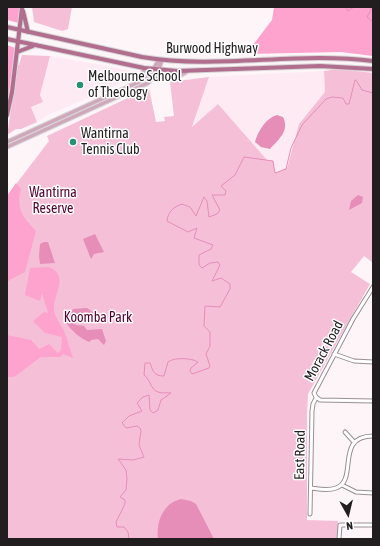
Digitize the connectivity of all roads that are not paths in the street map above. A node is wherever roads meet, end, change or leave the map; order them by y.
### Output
1 (22, 8) edge
2 (7, 26) edge
3 (19, 30) junction
4 (28, 32) junction
5 (7, 39) edge
6 (18, 42) junction
7 (35, 45) junction
8 (16, 52) junction
9 (160, 60) junction
10 (247, 61) junction
11 (372, 61) edge
12 (144, 68) junction
13 (154, 69) junction
14 (373, 69) edge
15 (159, 70) junction
16 (243, 70) junction
17 (186, 72) junction
18 (152, 79) junction
19 (141, 81) junction
20 (100, 100) junction
21 (101, 105) junction
22 (7, 116) edge
23 (7, 142) edge
24 (7, 147) edge
25 (373, 287) edge
26 (334, 354) junction
27 (373, 362) edge
28 (316, 398) junction
29 (373, 401) edge
30 (345, 432) dead end
31 (373, 436) edge
32 (354, 442) junction
33 (342, 485) junction
34 (311, 488) junction
35 (373, 492) edge
36 (310, 514) dead end
37 (373, 525) edge
38 (339, 539) edge

1 - 3 highway
1 - 4 highway
2 - 3 highway, Burwood Highway
3 - 4 highway, Burwood Highway
3 - 6 highway
4 - 9 highway, Burwood Highway
5 - 6 highway, Burwood Highway
6 - 7 highway, Burwood Highway
6 - 8 highway
7 - 8 highway
7 - 12 highway, Burwood Highway
8 - 22 highway
9 - 10 highway, Burwood Highway
9 - 13 main road
9 - 15 main road
10 - 11 highway, Burwood Highway
10 - 16 highway
12 - 13 highway, Burwood Highway
12 - 19 main road
13 - 15 highway, Burwood Highway
13 - 19 main road
14 - 16 highway, Burwood Highway
15 - 17 highway, Burwood Highway
15 - 18 main road
16 - 17 highway, Burwood Highway
17 - 18 main road
18 - 21 main road
19 - 20 main road
20 - 21 main road
20 - 23 main road
21 - 24 main road
25 - 26 street, Morack Road
26 - 27 street
26 - 28 street, Morack Road
28 - 29 street, Morack Road
28 - 34 street, East Road
30 - 32 street
31 - 32 street
32 - 33 street
33 - 34 street
33 - 35 street
34 - 36 street, East Road
37 - 38 street

